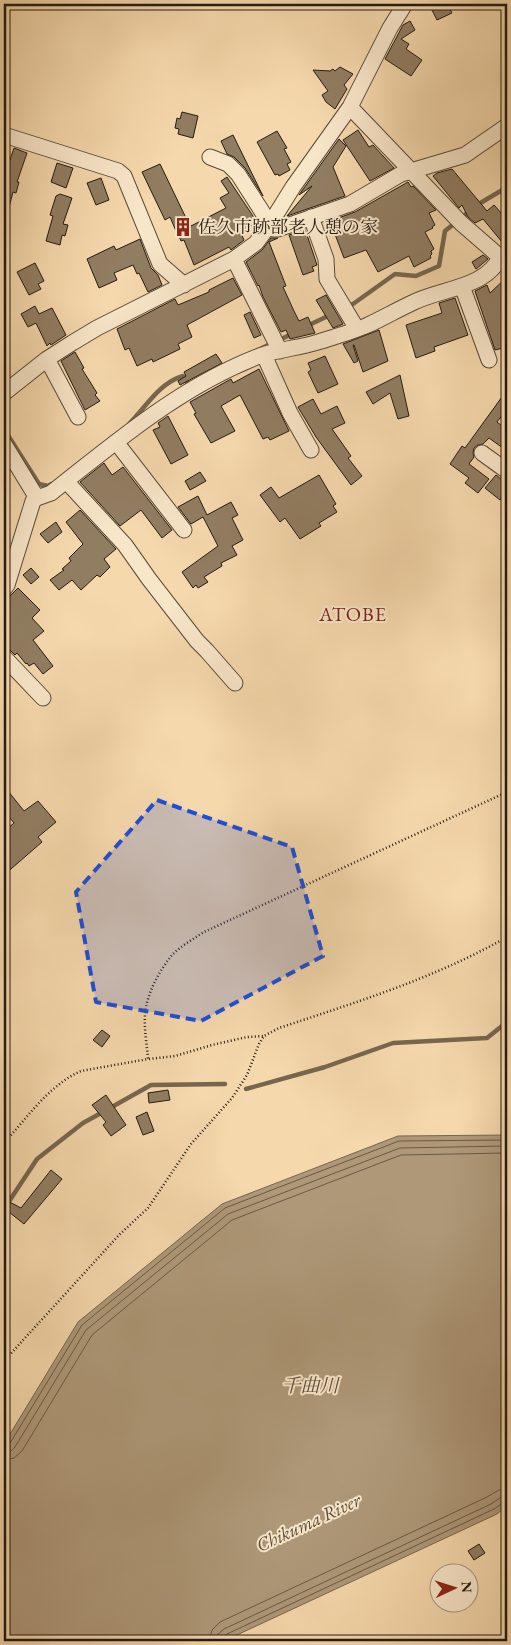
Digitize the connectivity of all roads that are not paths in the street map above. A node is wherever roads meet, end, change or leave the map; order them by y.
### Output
1 (406, 4) edge
2 (350, 107) junction
3 (507, 126) edge
4 (4, 135) edge
5 (210, 157) dead end
6 (413, 172) junction
7 (312, 217) junction
8 (270, 224) junction
9 (504, 257) edge
10 (234, 259) junction
11 (184, 285) junction
12 (462, 286) junction
13 (357, 329) junction
14 (276, 345) junction
15 (264, 355) junction
16 (47, 359) junction
17 (489, 360) dead end
18 (4, 392) edge
19 (78, 417) dead end
20 (116, 442) junction
21 (4, 444) edge
22 (312, 450) dead end
23 (482, 453) dead end
24 (507, 472) edge
25 (66, 481) junction
26 (37, 498) junction
27 (184, 530) dead end
28 (4, 589) edge
29 (4, 656) edge
30 (235, 683) dead end
31 (43, 698) dead end

1 - 2 street
2 - 6 street
2 - 8 street
3 - 6 street
4 - 11 street
5 - 8 street
6 - 7 street
6 - 9 street
7 - 8 street
7 - 13 street
8 - 10 street
9 - 12 street
10 - 11 street
10 - 14 street
11 - 16 street
12 - 13 street
12 - 17 street
13 - 14 street
14 - 15 street
15 - 20 street
15 - 22 street
16 - 18 street
16 - 19 street
20 - 25 street
20 - 27 street
21 - 26 street
23 - 24 street
25 - 26 street
25 - 30 street
26 - 28 street
29 - 31 street

